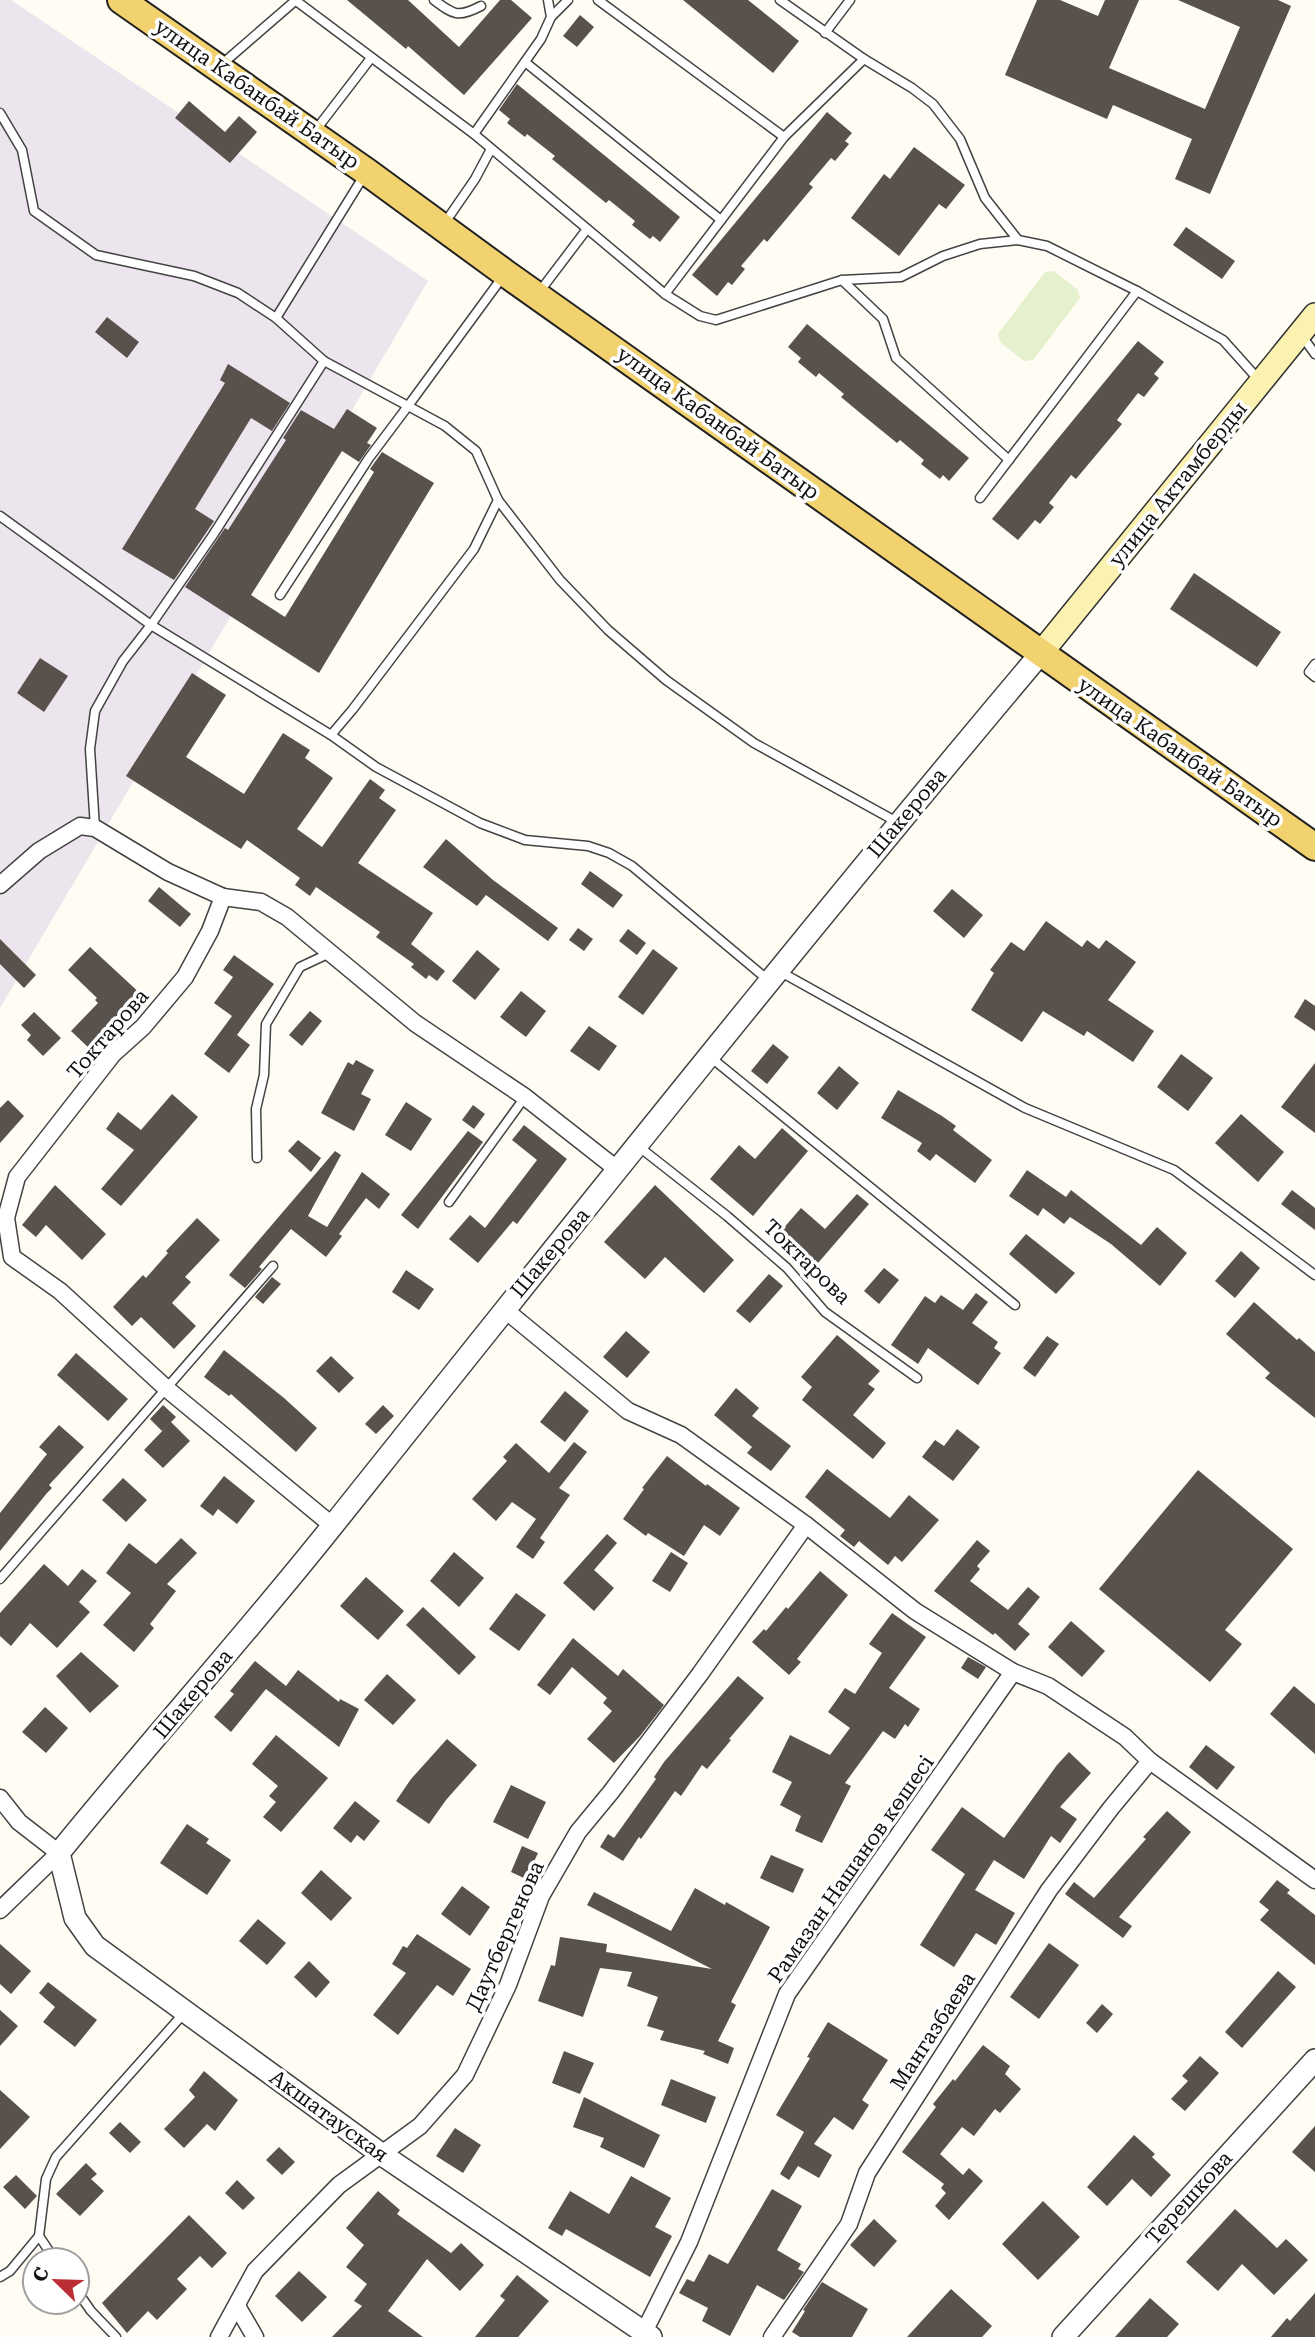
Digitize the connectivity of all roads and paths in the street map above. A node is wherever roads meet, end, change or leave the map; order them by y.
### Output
1 (121, 0) edge
2 (296, 0) edge
3 (434, 0) edge
4 (548, 0) edge
5 (568, 0) edge
6 (598, 0) edge
7 (780, 0) edge
8 (850, 0) edge
9 (481, 6) dead end
10 (551, 17) junction
11 (825, 33) junction
12 (371, 58) junction
13 (864, 59) junction
14 (525, 62) junction
15 (219, 66) junction
16 (0, 113) edge
17 (313, 134) junction
18 (474, 134) junction
19 (783, 137) junction
20 (491, 149) junction
21 (367, 172) junction
22 (721, 220) junction
23 (442, 227) junction
24 (587, 229) junction
25 (1018, 240) junction
26 (505, 273) junction
27 (842, 280) junction
28 (1136, 291) junction
29 (665, 293) junction
30 (537, 294) junction
31 (1315, 315) edge
32 (276, 318) junction
33 (1300, 333) junction
34 (1315, 354) edge
35 (324, 361) junction
36 (1261, 382) junction
37 (408, 406) junction
38 (1009, 460) junction
39 (980, 498) dead end
40 (498, 500) junction
41 (0, 516) edge
42 (280, 595) dead end
43 (151, 625) junction
44 (1041, 653) junction
45 (1315, 664) edge
46 (1315, 677) edge
47 (331, 736) junction
48 (898, 823) junction
49 (95, 828) junction
50 (1315, 847) edge
51 (0, 885) edge
52 (223, 897) junction
53 (330, 953) junction
54 (774, 976) junction
55 (709, 1056) junction
56 (524, 1097) junction
57 (638, 1146) junction
58 (257, 1158) dead end
59 (618, 1170) junction
60 (449, 1202) dead end
61 (6, 1253) edge
62 (273, 1266) dead end
63 (1315, 1275) edge
64 (1016, 1305) dead end
65 (504, 1309) junction
66 (917, 1378) dead end
67 (167, 1389) junction
68 (806, 1525) junction
69 (333, 1526) junction
70 (0, 1579) edge
71 (1013, 1672) junction
72 (1150, 1761) junction
73 (0, 1798) edge
74 (59, 1853) junction
75 (1315, 1880) edge
76 (0, 1910) edge
77 (185, 2012) junction
78 (1314, 2063) edge
79 (381, 2154) junction
80 (39, 2236) junction
81 (46, 2246) edge
82 (0, 2277) edge
83 (237, 2306) junction
84 (91, 2311) edge
85 (646, 2335) edge
86 (116, 2337) edge
87 (219, 2337) edge
88 (255, 2337) edge
89 (772, 2337) edge
90 (1063, 2337) edge

1 - 15 main road, улица Кабанбай Батыр
2 - 12 lane
2 - 15 lane
3 - 9 lane
4 - 10 lane
5 - 10 lane
6 - 19 lane
7 - 11 lane
8 - 11 lane
10 - 14 lane
11 - 13 lane
12 - 17 lane
12 - 18 lane
13 - 19 lane
13 - 25 lane
14 - 18 lane
14 - 22 lane
15 - 17 main road, улица Кабанбай Батыр
16 - 32 lane
17 - 21 main road, улица Кабанбай Батыр
18 - 20 lane
19 - 22 lane
20 - 23 lane
20 - 24 lane
21 - 23 main road, улица Кабанбай Батыр
21 - 32 lane
22 - 29 lane
23 - 26 main road, улица Кабанбай Батыр
24 - 29 lane
24 - 30 lane
25 - 27 lane
25 - 28 lane
26 - 30 main road, улица Кабанбай Батыр
26 - 37 lane
27 - 29 lane
27 - 38 lane
28 - 36 lane
28 - 38 lane
30 - 44 main road, улица Кабанбай Батыр
31 - 33 main road, улица Актамберды
32 - 35 lane
33 - 34 lane
33 - 36 main road, улица Актамберды
35 - 37 lane
35 - 43 lane
36 - 44 main road, улица Актамберды
37 - 40 lane
37 - 42 lane
38 - 39 lane
40 - 47 lane
40 - 48 lane
41 - 43 lane
43 - 47 lane
43 - 49 lane
44 - 48 street, Шакерова
44 - 50 main road, улица Кабанбай Батыр
45 - 46 lane
47 - 54 lane
48 - 54 street, Шакерова
49 - 51 street
49 - 52 street
52 - 53 street
52 - 61 street, Токтарова
53 - 56 street
53 - 58 lane
54 - 55 street, Шакерова
54 - 63 lane
55 - 57 street, Шакерова
55 - 64 lane
56 - 59 street
56 - 60 lane
57 - 59 street, Шакерова
57 - 66 lane, Токтарова
59 - 65 street, Шакерова
61 - 67 street, Токтарова
62 - 67 lane
65 - 68 street
65 - 69 street, Шакерова
67 - 69 street, Токтарова
67 - 70 lane
68 - 71 street
68 - 79 street, Даутбергенова
69 - 74 street, Шакерова
71 - 72 street
71 - 85 street, Рамазан Нашанов көшесі
72 - 75 street
72 - 89 street, Мангазбаева
73 - 74 street
74 - 76 street
74 - 77 street, Акшатауская
77 - 79 street, Акшатауская
77 - 80 lane
78 - 90 street, Терешкова
79 - 83 street, Даутбергенова
79 - 85 street, Акшатауская
80 - 81 lane
80 - 82 lane
83 - 87 street, Даутбергенова
83 - 88 street
84 - 86 lane

